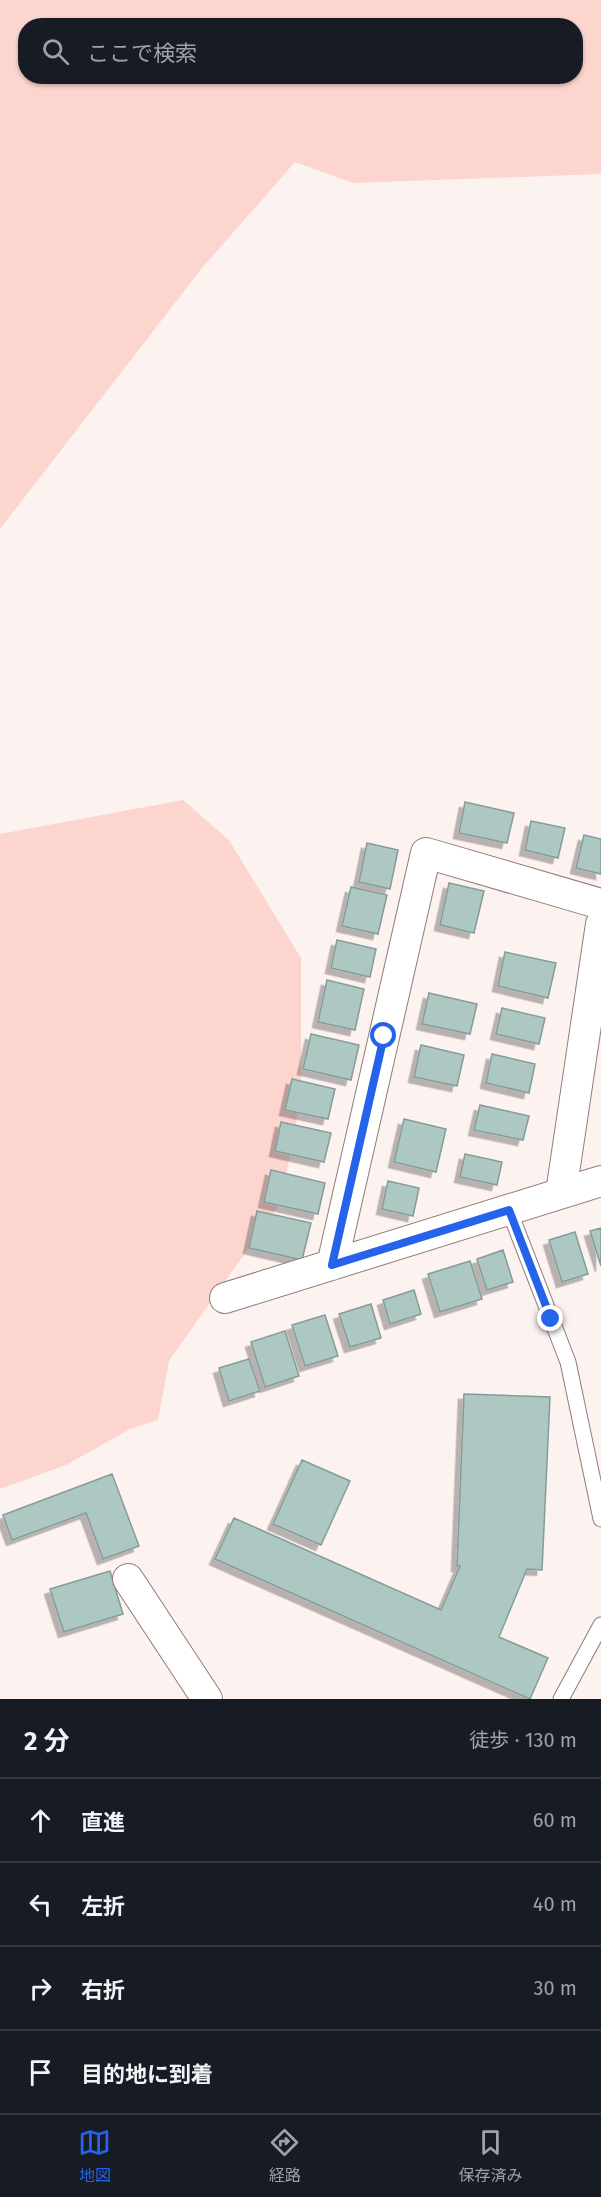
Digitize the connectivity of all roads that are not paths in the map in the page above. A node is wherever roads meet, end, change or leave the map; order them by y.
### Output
1 (601, 904) edge
2 (601, 924) edge
3 (601, 1181) edge
4 (561, 1193) junction
5 (509, 1210) junction
6 (332, 1265) junction
7 (225, 1298) dead end
8 (601, 1519) edge
9 (128, 1579) dead end
10 (601, 1625) edge
11 (207, 1699) edge
12 (561, 1699) edge

1 - 6 street
2 - 4 street
3 - 4 street
4 - 5 street
5 - 6 street
5 - 8 lane
6 - 7 street
9 - 11 street
10 - 12 lane

